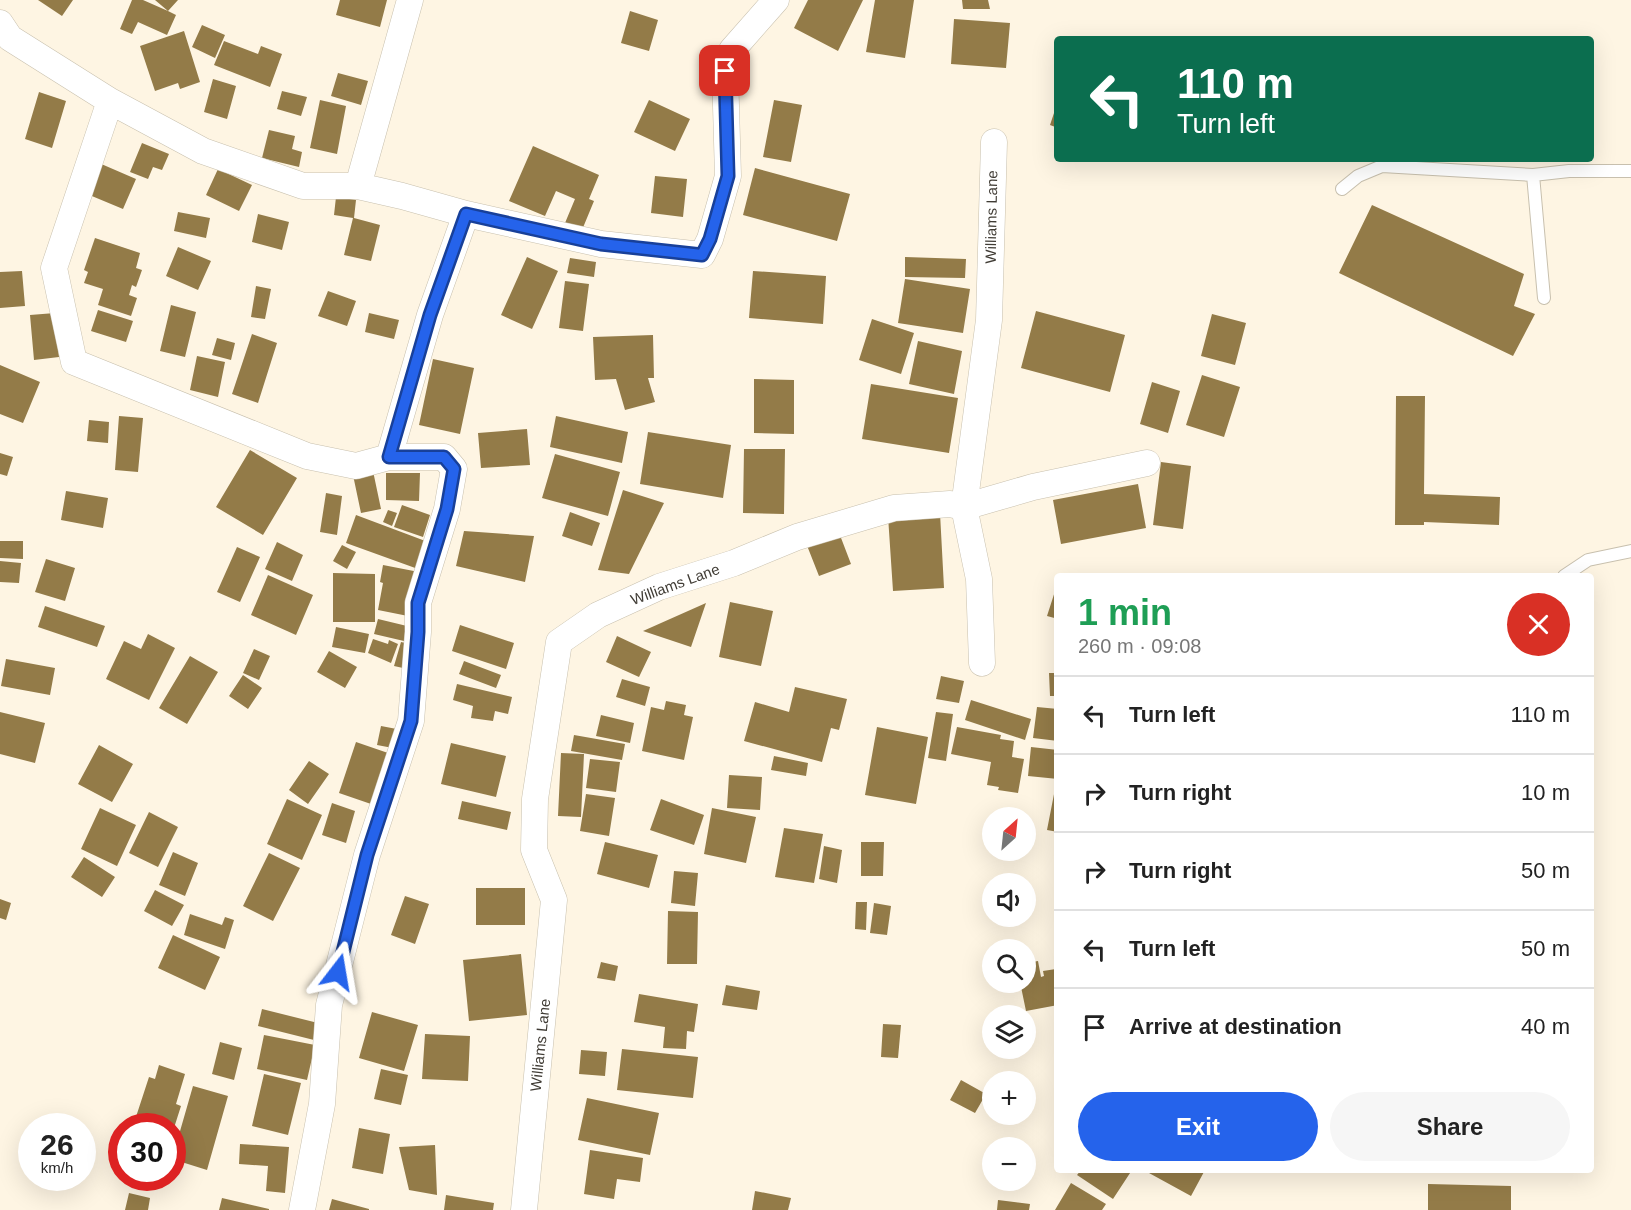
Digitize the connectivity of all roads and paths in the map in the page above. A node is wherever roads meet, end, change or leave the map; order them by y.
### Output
1 (410, 0) edge
2 (776, 0) edge
3 (0, 23) edge
4 (110, 101) junction
5 (993, 142) dead end
6 (1631, 171) edge
7 (1533, 175) junction
8 (358, 186) junction
9 (1342, 189) dead end
10 (466, 214) junction
11 (1544, 298) dead end
12 (389, 457) junction
13 (1146, 463) dead end
14 (964, 507) junction
15 (1631, 551) edge
16 (1568, 573) edge
17 (982, 663) dead end
18 (302, 1210) edge
19 (524, 1210) edge

1 - 8 street
2 - 10 street
3 - 4 street
4 - 8 street
4 - 12 street
5 - 14 street, Williams Lane
6 - 7 lane
7 - 9 lane
7 - 11 lane
8 - 10 street
10 - 12 street
12 - 18 street
13 - 14 street
14 - 17 street
14 - 19 street, Williams Lane
15 - 16 lane

